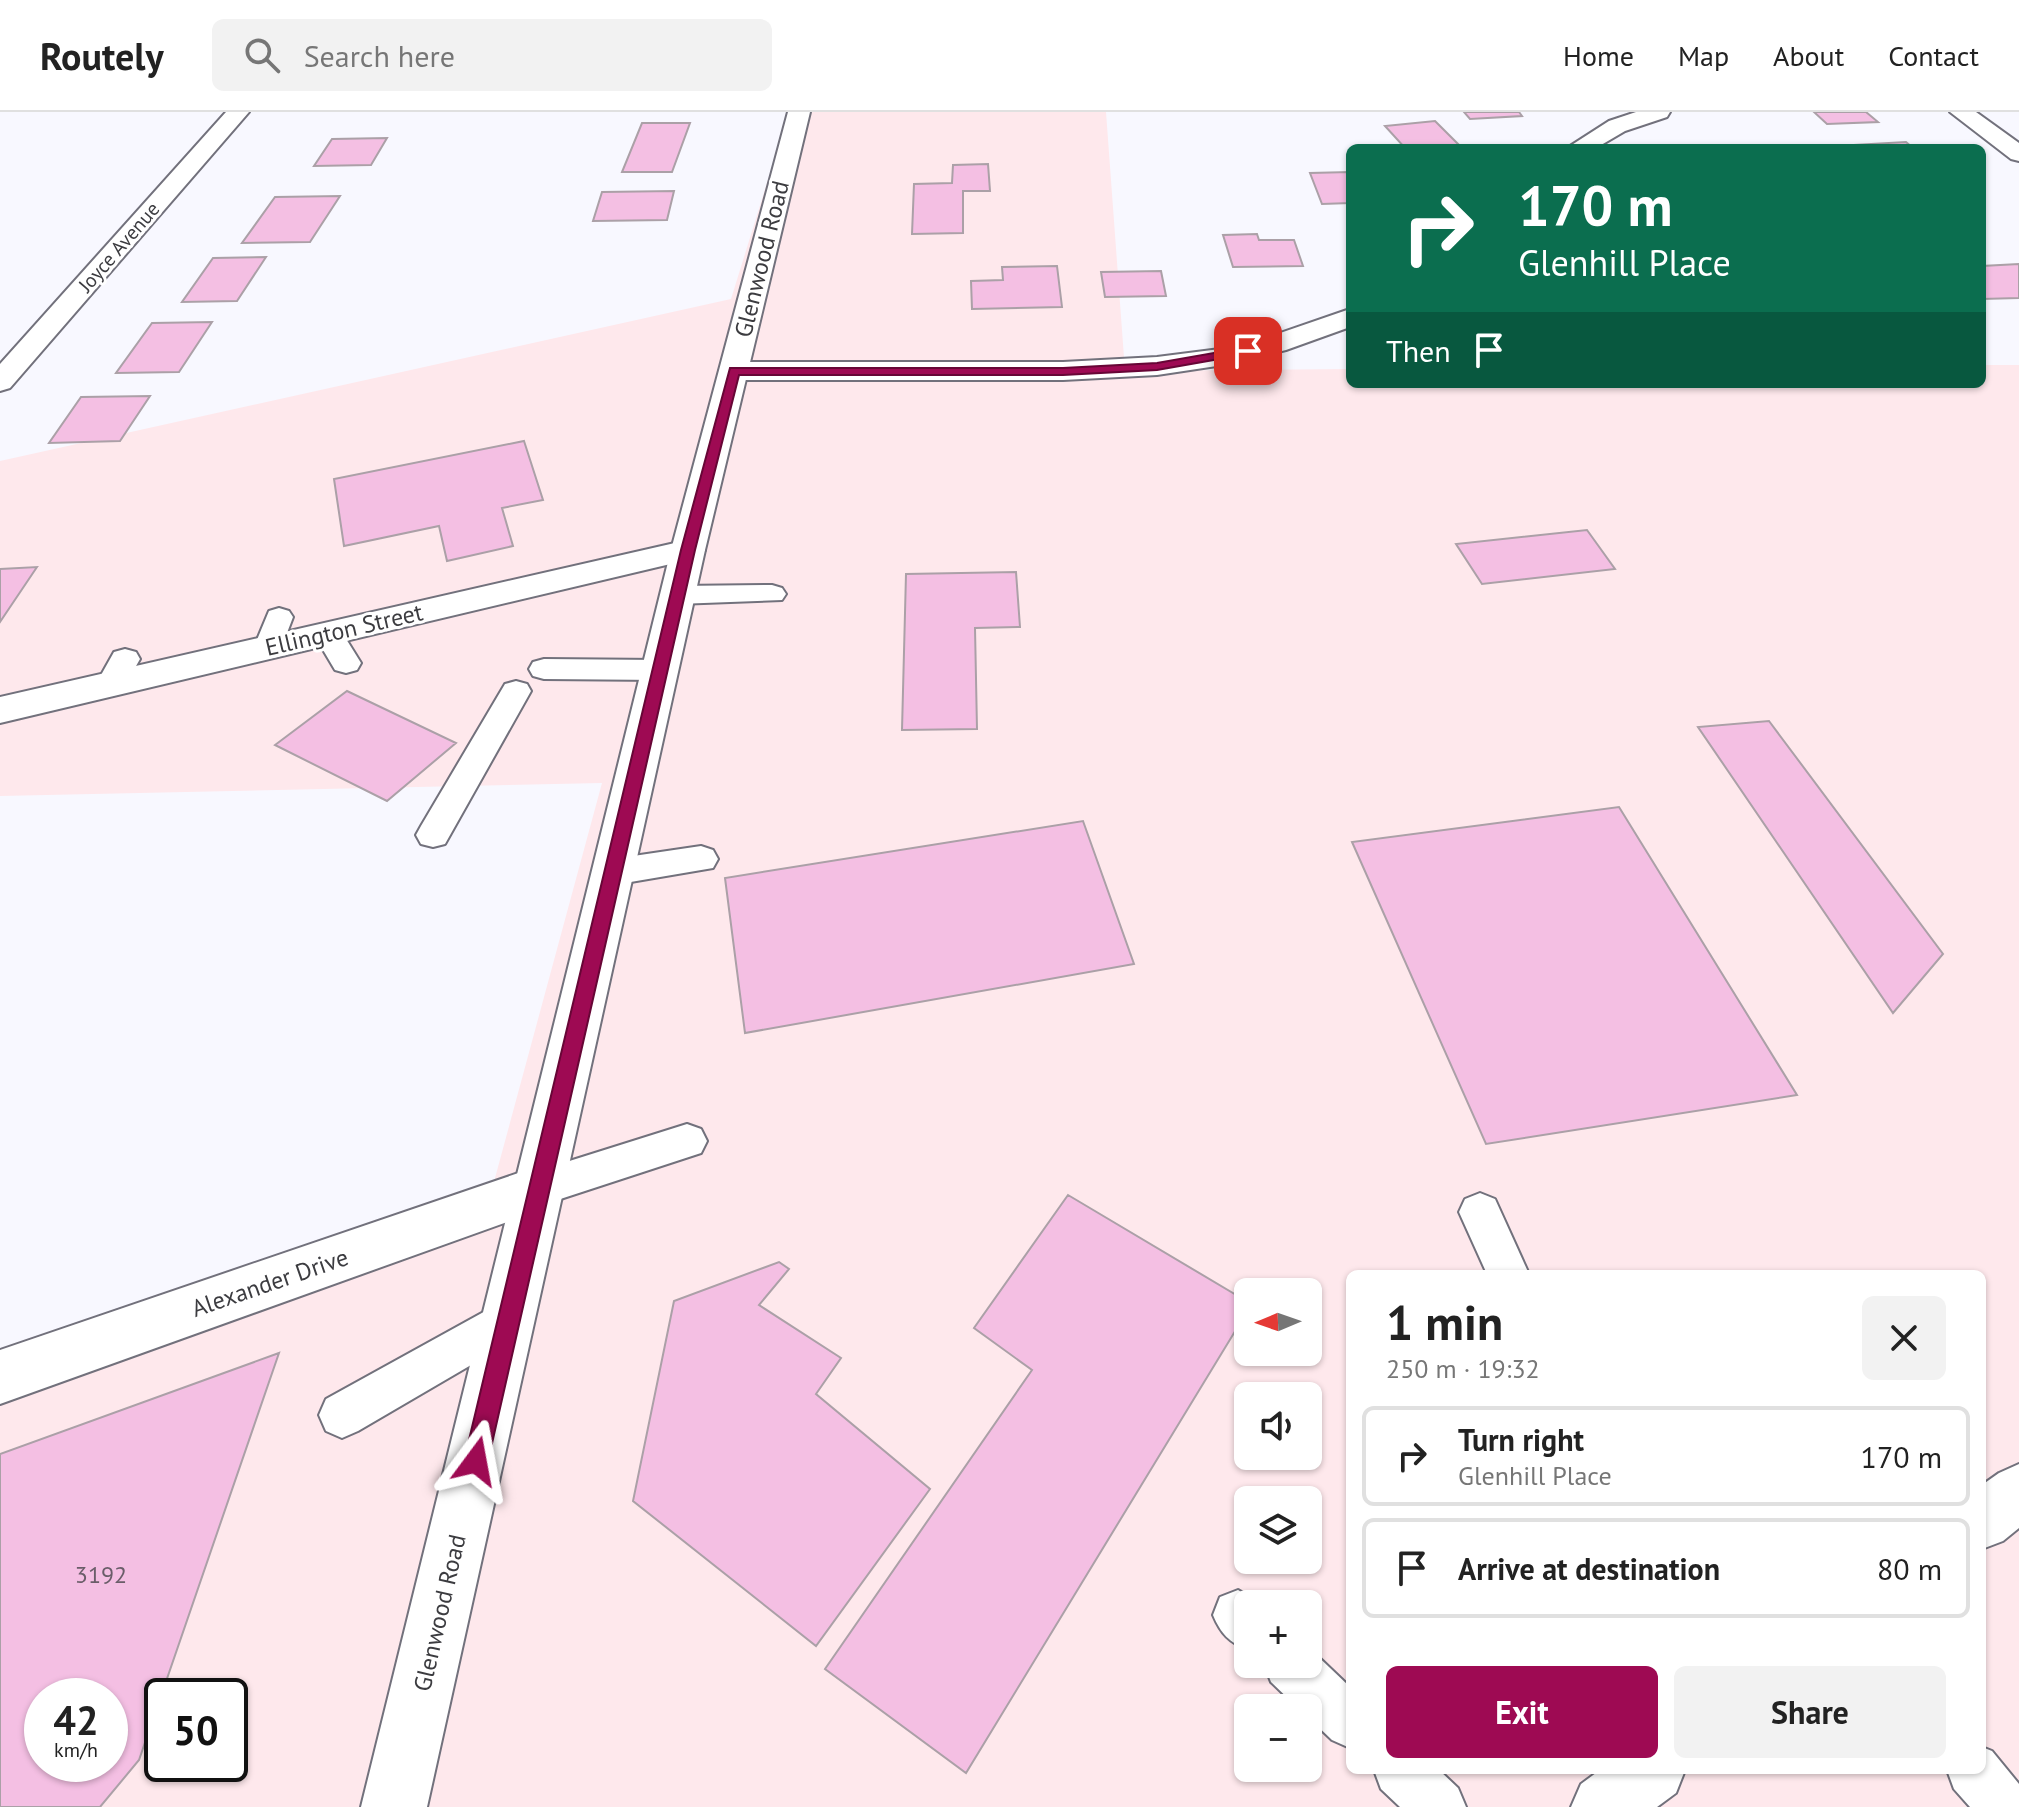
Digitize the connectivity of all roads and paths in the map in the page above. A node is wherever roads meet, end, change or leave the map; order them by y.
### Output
1 (238, 112) edge
2 (799, 112) edge
3 (1659, 112) edge
4 (1961, 112) edge
5 (1586, 144) edge
6 (2019, 154) edge
7 (1346, 318) edge
8 (734, 371) junction
9 (0, 382) edge
10 (688, 550) junction
11 (772, 594) dead end
12 (677, 595) junction
13 (544, 669) dead end
14 (660, 670) junction
15 (516, 691) dead end
16 (0, 710) edge
17 (433, 835) dead end
18 (701, 859) dead end
19 (613, 872) junction
20 (687, 1141) dead end
21 (539, 1188) junction
22 (1480, 1212) dead end
23 (1506, 1270) edge
24 (509, 1319) junction
25 (0, 1377) edge
26 (342, 1415) dead end
27 (2019, 1493) edge
28 (1986, 1517) edge
29 (1304, 1678) edge
30 (1346, 1718) edge
31 (1404, 1774) edge
32 (1648, 1774) edge
33 (1976, 1774) edge
34 (396, 1805) edge
35 (1439, 1807) edge
36 (1605, 1807) edge
37 (2004, 1807) edge

1 - 9 street, Joyce Avenue
2 - 8 street, Glenwood Road
3 - 5 street
4 - 6 street
7 - 8 street
8 - 10 street, Glenwood Road
10 - 12 street, Glenwood Road
10 - 16 street, Ellington Street
11 - 12 lane
12 - 14 street, Glenwood Road
13 - 14 lane
14 - 19 street, Glenwood Road
15 - 17 lane
18 - 19 lane
19 - 21 street, Glenwood Road
20 - 21 lane
21 - 24 street, Glenwood Road
21 - 25 street, Alexander Drive
22 - 23 lane
24 - 26 lane
24 - 34 street, Glenwood Road
27 - 28 street
29 - 30 lane
31 - 35 lane
32 - 36 street
33 - 37 lane

